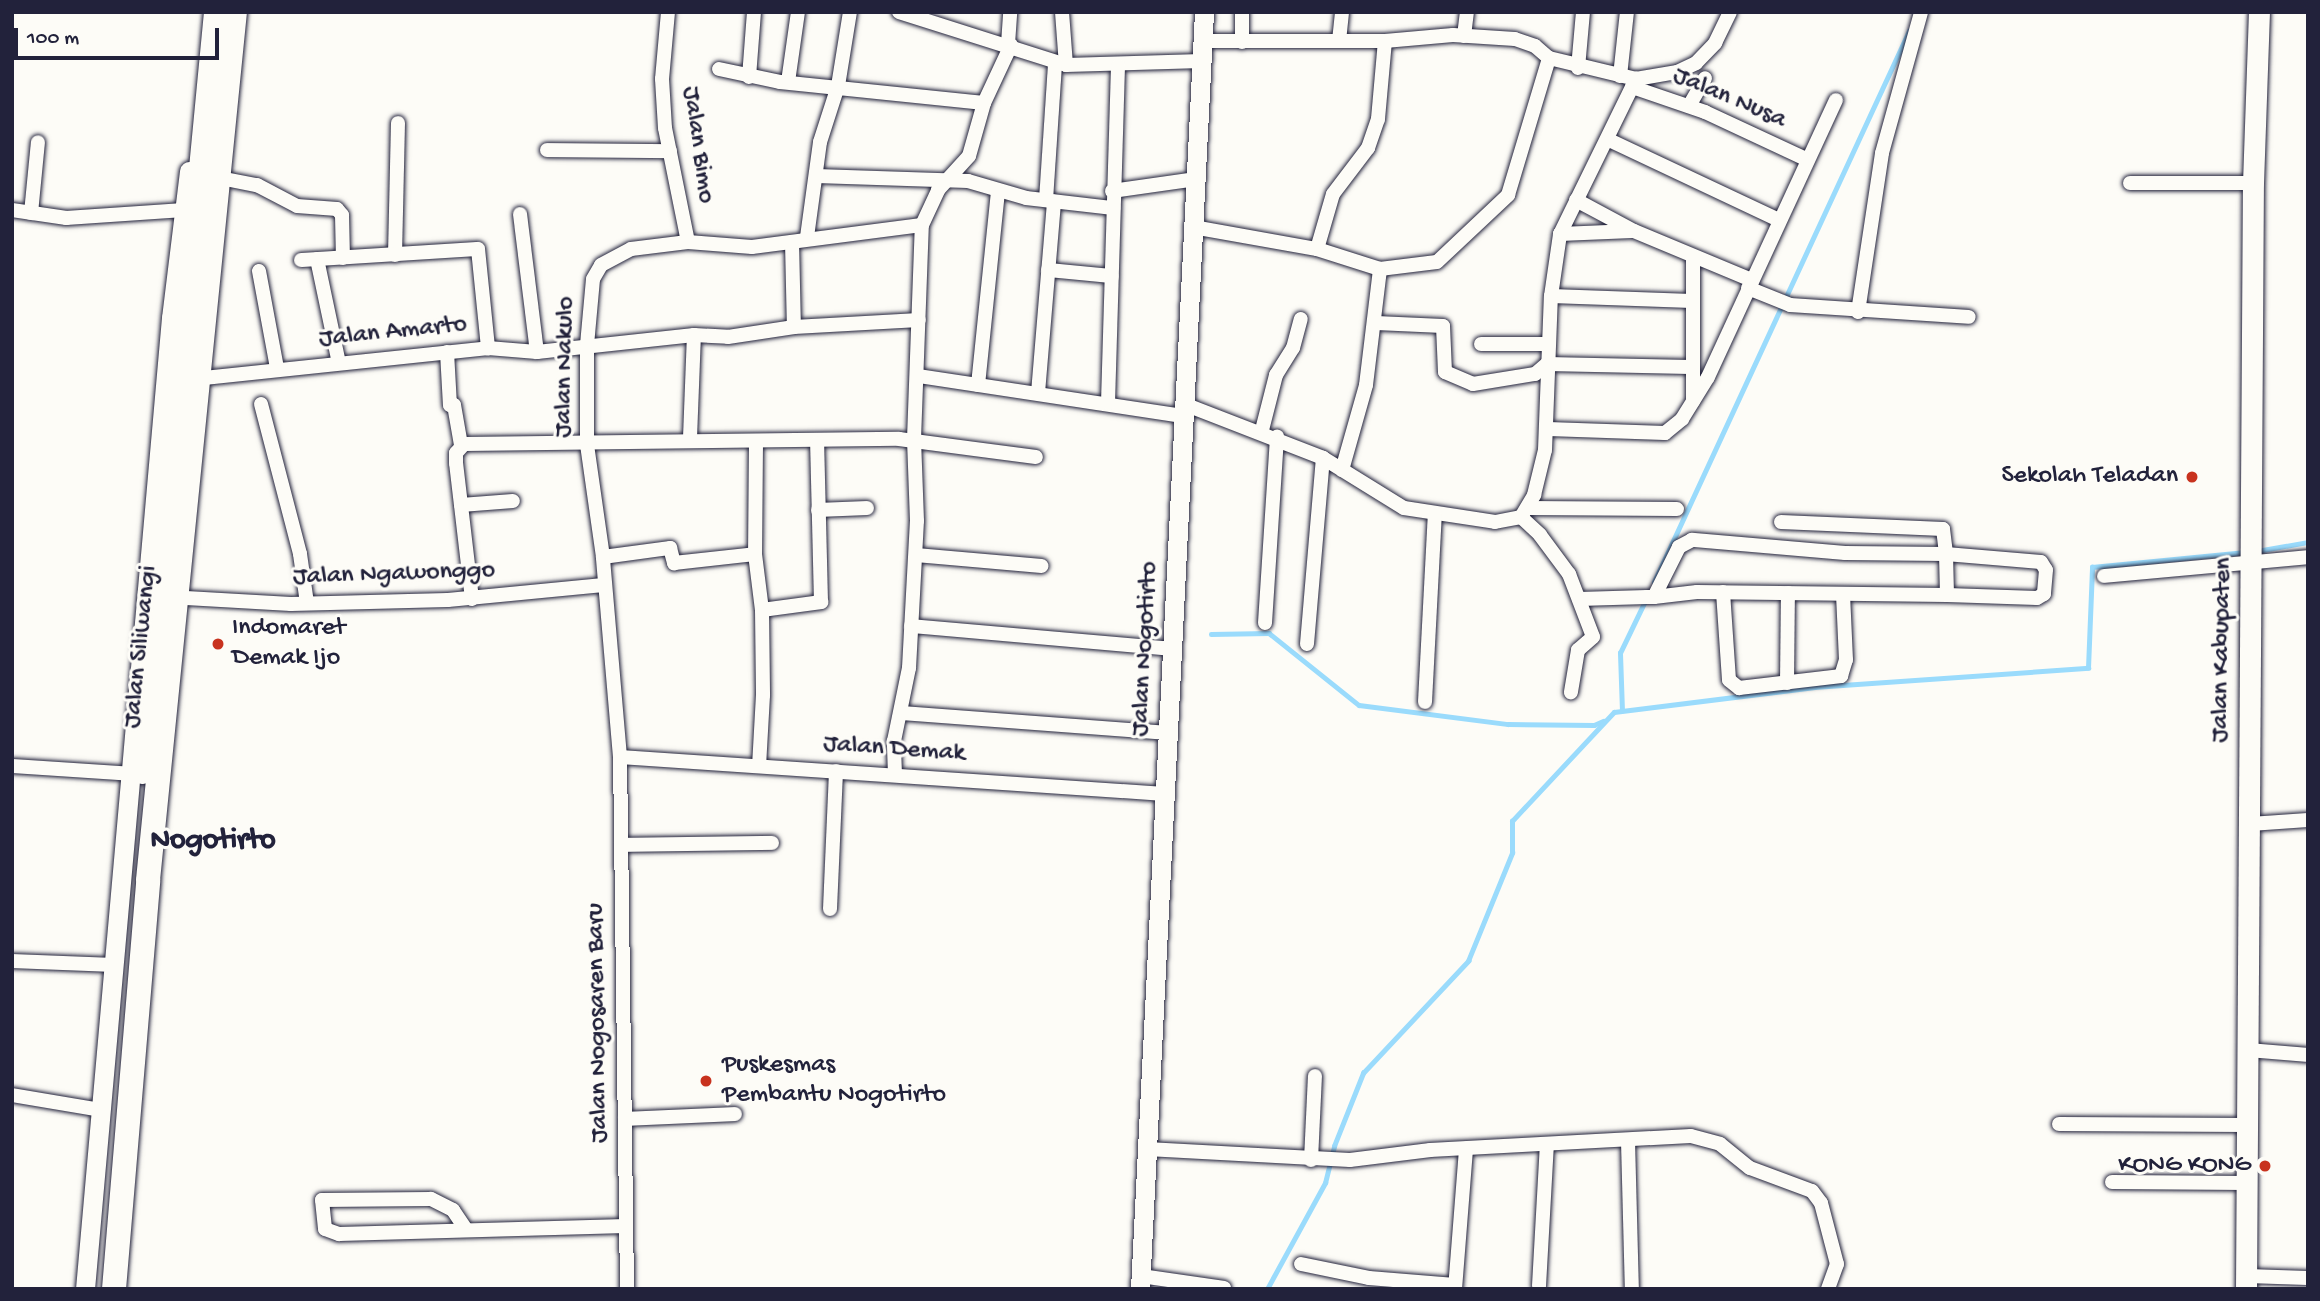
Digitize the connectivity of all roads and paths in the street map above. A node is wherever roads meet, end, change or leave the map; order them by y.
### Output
1 (208, 12) edge
2 (216, 12) edge
3 (236, 12) edge
4 (245, 12) edge
5 (668, 12) edge
6 (754, 12) edge
7 (798, 12) edge
8 (850, 12) edge
9 (899, 12) edge
10 (1010, 12) edge
11 (1062, 12) edge
12 (1204, 12) edge
13 (1242, 12) edge
14 (1342, 12) edge
15 (1467, 12) edge
16 (1583, 12) edge
17 (1627, 12) edge
18 (1730, 12) edge
19 (1921, 12) edge
20 (2259, 12) edge
21 (1464, 36) junction
22 (1339, 41) junction
23 (1385, 41) junction
24 (1242, 42) junction
25 (1010, 44) junction
26 (1202, 51) junction
27 (1549, 58) junction
28 (1060, 64) junction
29 (1118, 66) junction
30 (1578, 68) junction
31 (719, 69) dead end
32 (1620, 76) junction
33 (750, 77) junction
34 (1705, 78) dead end
35 (788, 82) junction
36 (1634, 83) junction
37 (838, 86) junction
38 (1836, 100) dead end
39 (984, 103) junction
40 (1689, 106) junction
41 (398, 122) dead end
42 (1609, 140) junction
43 (38, 142) dead end
44 (547, 150) dead end
45 (670, 151) junction
46 (1807, 159) junction
47 (816, 176) junction
48 (225, 179) junction
49 (951, 179) junction
50 (1196, 180) junction
51 (2130, 183) dead end
52 (2253, 183) junction
53 (1112, 191) junction
54 (998, 192) junction
55 (1576, 200) junction
56 (1050, 201) junction
57 (1113, 208) junction
58 (12, 209) edge
59 (184, 210) junction
60 (31, 213) junction
61 (520, 214) dead end
62 (1779, 220) junction
63 (922, 225) junction
64 (1193, 227) junction
65 (1633, 231) junction
66 (1560, 234) junction
67 (807, 237) junction
68 (688, 242) junction
69 (792, 242) junction
70 (1317, 249) junction
71 (395, 255) junction
72 (1693, 257) junction
73 (343, 258) junction
74 (317, 259) junction
75 (302, 260) dead end
76 (1380, 269) junction
77 (1048, 270) junction
78 (259, 271) dead end
79 (1112, 276) junction
80 (1750, 284) junction
81 (1551, 296) junction
82 (1692, 301) junction
83 (1858, 312) junction
84 (1969, 317) dead end
85 (177, 319) junction
86 (1301, 319) dead end
87 (919, 320) junction
88 (1377, 323) junction
89 (794, 327) junction
90 (694, 335) junction
91 (1480, 344) dead end
92 (1548, 344) junction
93 (587, 345) junction
94 (488, 348) junction
95 (447, 352) junction
96 (537, 352) junction
97 (338, 363) junction
98 (1547, 364) junction
99 (1690, 367) junction
100 (277, 368) junction
101 (918, 376) junction
102 (204, 378) junction
103 (978, 385) junction
104 (1038, 393) junction
105 (1693, 401) junction
106 (1108, 403) junction
107 (261, 404) dead end
108 (1184, 410) junction
109 (1548, 429) junction
110 (1262, 430) junction
111 (1277, 436) junction
112 (690, 438) junction
113 (914, 439) junction
114 (756, 443) junction
115 (817, 443) junction
116 (587, 445) junction
117 (461, 446) junction
118 (1036, 457) dead end
119 (1323, 458) junction
120 (1342, 470) junction
121 (513, 501) dead end
122 (461, 505) junction
123 (867, 508) dead end
124 (1677, 509) dead end
125 (818, 510) junction
126 (1524, 513) junction
127 (1435, 514) junction
128 (1781, 522) dead end
129 (755, 554) junction
130 (1946, 554) junction
131 (916, 555) junction
132 (2252, 556) junction
133 (603, 557) junction
134 (2308, 557) edge
135 (1042, 566) dead end
136 (2104, 576) dead end
137 (603, 585) junction
138 (1723, 592) junction
139 (1788, 593) junction
140 (1843, 594) junction
141 (1947, 594) junction
142 (1645, 597) junction
143 (186, 598) junction
144 (472, 599) junction
145 (1579, 599) junction
146 (307, 603) junction
147 (762, 610) junction
148 (1265, 623) dead end
149 (911, 626) junction
150 (1307, 644) dead end
151 (1172, 649) junction
152 (1787, 683) junction
153 (158, 692) junction
154 (1570, 692) dead end
155 (1425, 702) dead end
156 (902, 713) junction
157 (1168, 733) junction
158 (620, 757) junction
159 (12, 766) edge
160 (759, 766) junction
161 (835, 771) junction
162 (131, 774) junction
163 (895, 775) junction
164 (1165, 794) junction
165 (2308, 820) edge
166 (2250, 824) junction
167 (772, 843) dead end
168 (621, 845) junction
169 (141, 878) junction
170 (830, 909) dead end
171 (12, 961) edge
172 (114, 965) junction
173 (2249, 1050) junction
174 (2308, 1055) edge
175 (1315, 1076) dead end
176 (12, 1095) edge
177 (101, 1110) junction
178 (734, 1114) dead end
179 (625, 1119) junction
180 (2059, 1124) dead end
181 (2247, 1125) junction
182 (1628, 1140) junction
183 (1547, 1144) junction
184 (1466, 1148) junction
185 (1147, 1149) junction
186 (1315, 1160) junction
187 (2112, 1182) dead end
188 (2246, 1183) junction
189 (626, 1226) junction
190 (466, 1228) junction
191 (1301, 1264) dead end
192 (2308, 1278) edge
193 (1140, 1282) edge
194 (2246, 1282) edge
195 (1539, 1286) dead end
196 (1455, 1287) edge
197 (1224, 1288) edge
198 (85, 1289) edge
199 (97, 1289) edge
200 (114, 1289) edge
201 (126, 1289) edge
202 (627, 1289) edge
203 (1632, 1289) edge
204 (1828, 1289) edge

1 - 59 street
2 - 85 highway, Jalan Siliwangi
3 - 153 highway, Jalan Siliwangi
4 - 48 street
5 - 45 street, Jalan Bimo
6 - 33 street
7 - 35 street
8 - 37 street
9 - 25 street
10 - 25 street
11 - 28 street
12 - 26 street, Jalan Nogotirto
13 - 24 street
14 - 22 street
15 - 21 street
16 - 30 street
17 - 32 street
18 - 36 street
19 - 83 street
20 - 52 main road, Jalan Kabupaten
21 - 23 street
21 - 27 street
22 - 23 street
22 - 24 street
23 - 70 street
24 - 26 street
25 - 28 street
25 - 39 street
26 - 29 street
26 - 50 street, Jalan Nogotirto
27 - 30 street
27 - 76 street
28 - 29 street
28 - 56 street
29 - 53 street
30 - 32 street
31 - 33 street
32 - 36 street
33 - 35 street
34 - 40 street
35 - 37 street
36 - 40 street, Jalan Nusa
36 - 42 street
37 - 39 street
37 - 47 street
38 - 46 street
39 - 49 street
40 - 46 street, Jalan Nusa
41 - 71 street
42 - 55 street
42 - 62 street
43 - 60 street
44 - 45 street
45 - 68 street, Jalan Bimo
46 - 62 street
47 - 49 street
47 - 67 street
48 - 73 street
48 - 102 street
49 - 54 street
49 - 63 street
50 - 53 street
50 - 64 street, Jalan Nogotirto
51 - 52 street
52 - 132 main road, Jalan Kabupaten
53 - 57 street
54 - 56 street
54 - 103 street
55 - 65 street
55 - 66 street
56 - 57 street
56 - 77 street
57 - 79 street
58 - 60 street
59 - 60 street
59 - 85 street
61 - 96 street
62 - 80 street
63 - 67 street, Jalan Nakulo
63 - 87 street
64 - 70 street
64 - 108 street, Jalan Nogotirto
65 - 66 street
65 - 72 street
66 - 81 street
67 - 69 street, Jalan Nakulo
68 - 69 street, Jalan Nakulo
68 - 93 street, Jalan Nakulo
69 - 89 street
70 - 76 street
71 - 73 street
71 - 94 street
72 - 80 street
72 - 82 street
73 - 74 street
74 - 75 street
74 - 97 street
76 - 88 street
77 - 79 street
77 - 104 street
78 - 100 street
79 - 106 street
80 - 83 street
80 - 105 street
81 - 82 street
81 - 92 street
82 - 99 street
83 - 84 street
85 - 153 highway, Jalan Siliwangi
86 - 110 street
87 - 89 street, Jalan Amarto
87 - 101 street
88 - 98 street
88 - 120 street
89 - 90 street, Jalan Amarto
90 - 93 street, Jalan Amarto
90 - 112 street
91 - 92 street
92 - 98 street
93 - 96 street, Jalan Amarto
93 - 116 street, Jalan Nakulo
94 - 95 street, Jalan Amarto
94 - 96 street, Jalan Amarto
95 - 97 street, Jalan Amarto
95 - 117 street
97 - 100 street, Jalan Amarto
98 - 99 street
98 - 109 street
99 - 105 street
100 - 102 street, Jalan Amarto
101 - 103 street
101 - 113 street
102 - 143 street
103 - 104 street
104 - 106 street
105 - 109 street
106 - 108 street
107 - 146 street
108 - 110 street
108 - 151 street, Jalan Nogotirto
109 - 126 street
110 - 111 street
111 - 119 street
111 - 148 street
112 - 114 street
112 - 116 street
113 - 115 street
113 - 118 street
113 - 131 street
114 - 115 street
114 - 129 street
115 - 125 street
116 - 117 street
116 - 133 street, Jalan Nakulo
117 - 122 street
119 - 120 street
119 - 150 street
120 - 127 street
121 - 122 street
122 - 144 street
123 - 125 street
124 - 126 street
125 - 147 street
126 - 127 street
126 - 145 street
127 - 155 street
128 - 130 street
129 - 133 street
129 - 147 street
130 - 141 street
130 - 141 street
130 - 142 street
131 - 135 street
131 - 149 street
132 - 134 street
132 - 136 street
132 - 166 main road, Jalan Kabupaten
133 - 137 street, Jalan Nakulo
137 - 144 street, Jalan Ngawonggo
137 - 158 street, Jalan Nakulo
138 - 139 street
138 - 142 street
138 - 152 street
139 - 140 street
139 - 152 street
140 - 141 street
140 - 152 street
142 - 145 street
143 - 146 street, Jalan Ngawonggo
143 - 153 street
144 - 146 street, Jalan Ngawonggo
145 - 154 street
147 - 160 street
149 - 151 street
149 - 156 street
151 - 157 street, Jalan Nogotirto
153 - 162 street
153 - 169 highway, Jalan Siliwangi
153 - 201 street
156 - 157 street
156 - 163 street
157 - 164 street, Jalan Nogotirto
158 - 160 street, Jalan Demak
158 - 168 street, Jalan Nogosaren Baru
159 - 162 street
160 - 161 street, Jalan Demak
161 - 163 street, Jalan Demak
161 - 170 street
162 - 172 street
163 - 164 street, Jalan Demak
164 - 185 street, Jalan Nogotirto
165 - 166 street
166 - 173 main road, Jalan Kabupaten
167 - 168 street
168 - 179 street, Jalan Nogosaren Baru
169 - 199 highway, Jalan Siliwangi
169 - 200 highway, Jalan Siliwangi
171 - 172 street
172 - 177 street
173 - 174 street
173 - 181 main road, Jalan Kabupaten
175 - 186 street
176 - 177 street
177 - 198 street
178 - 179 street
179 - 189 street, Jalan Nogosaren Baru
180 - 181 street
181 - 188 main road, Jalan Kabupaten
182 - 183 street
182 - 203 street
182 - 204 street
183 - 184 street
183 - 195 street
184 - 186 street
184 - 196 street
185 - 186 street
185 - 193 street, Jalan Nogotirto
187 - 188 street
188 - 194 main road, Jalan Kabupaten
189 - 190 street
189 - 202 street, Jalan Nogosaren Baru
190 - 190 street
191 - 196 street
192 - 194 street
193 - 197 street

